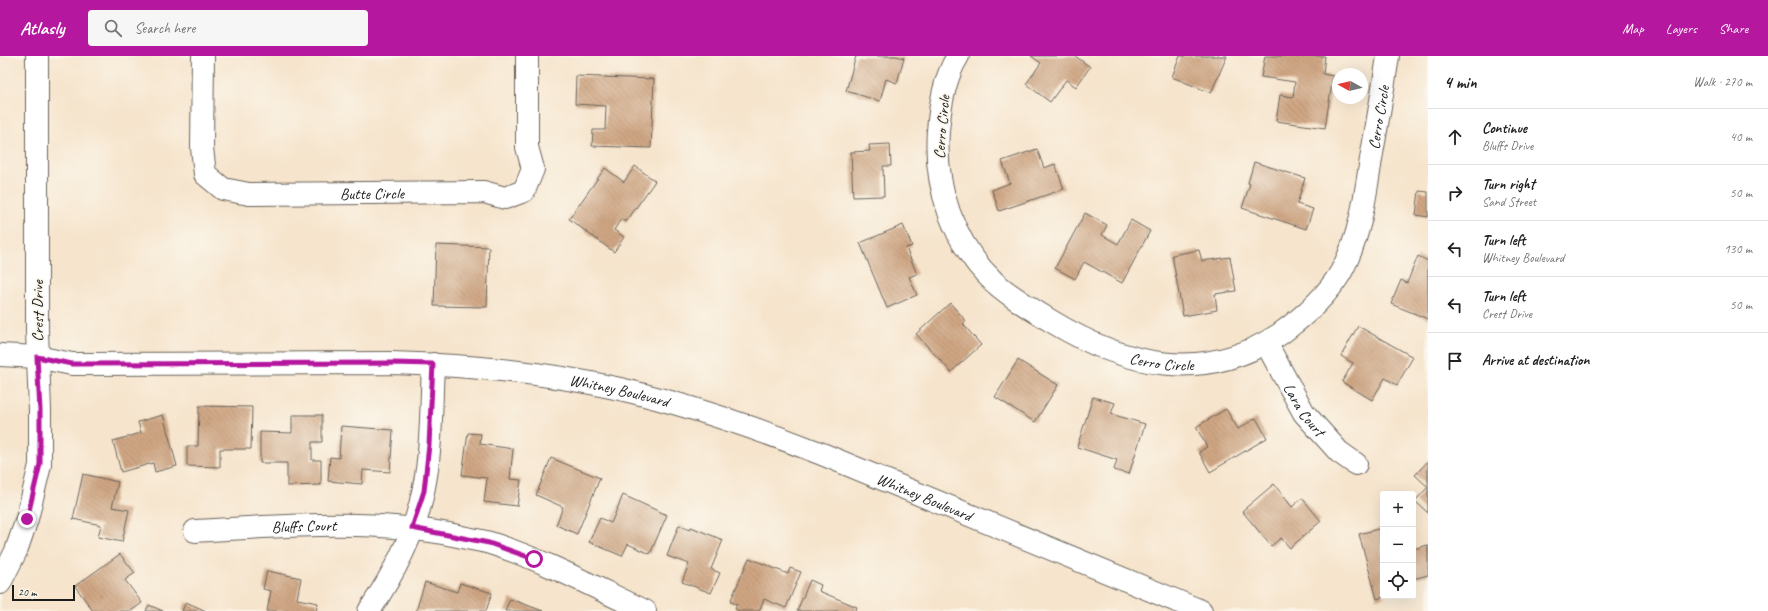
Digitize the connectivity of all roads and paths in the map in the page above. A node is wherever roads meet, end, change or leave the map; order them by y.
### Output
1 (37, 56) edge
2 (203, 56) edge
3 (527, 56) edge
4 (958, 56) edge
5 (1388, 56) edge
6 (1266, 343) junction
7 (0, 355) edge
8 (37, 357) junction
9 (433, 364) junction
10 (1356, 464) dead end
11 (412, 528) junction
12 (195, 531) dead end
13 (0, 583) edge
14 (369, 611) edge
15 (645, 611) edge
16 (1200, 611) edge

1 - 8 street, Crest Drive
2 - 3 street, Butte Circle
4 - 6 street, Cerro Circle
5 - 6 street, Cerro Circle
6 - 10 street, Lara Court
7 - 8 street, Whitney Boulevard
8 - 9 street, Whitney Boulevard
8 - 13 street, Crest Drive
9 - 11 street
9 - 16 street, Whitney Boulevard
11 - 12 street, Bluffs Court
11 - 14 street
11 - 15 street, Bluffs Court

